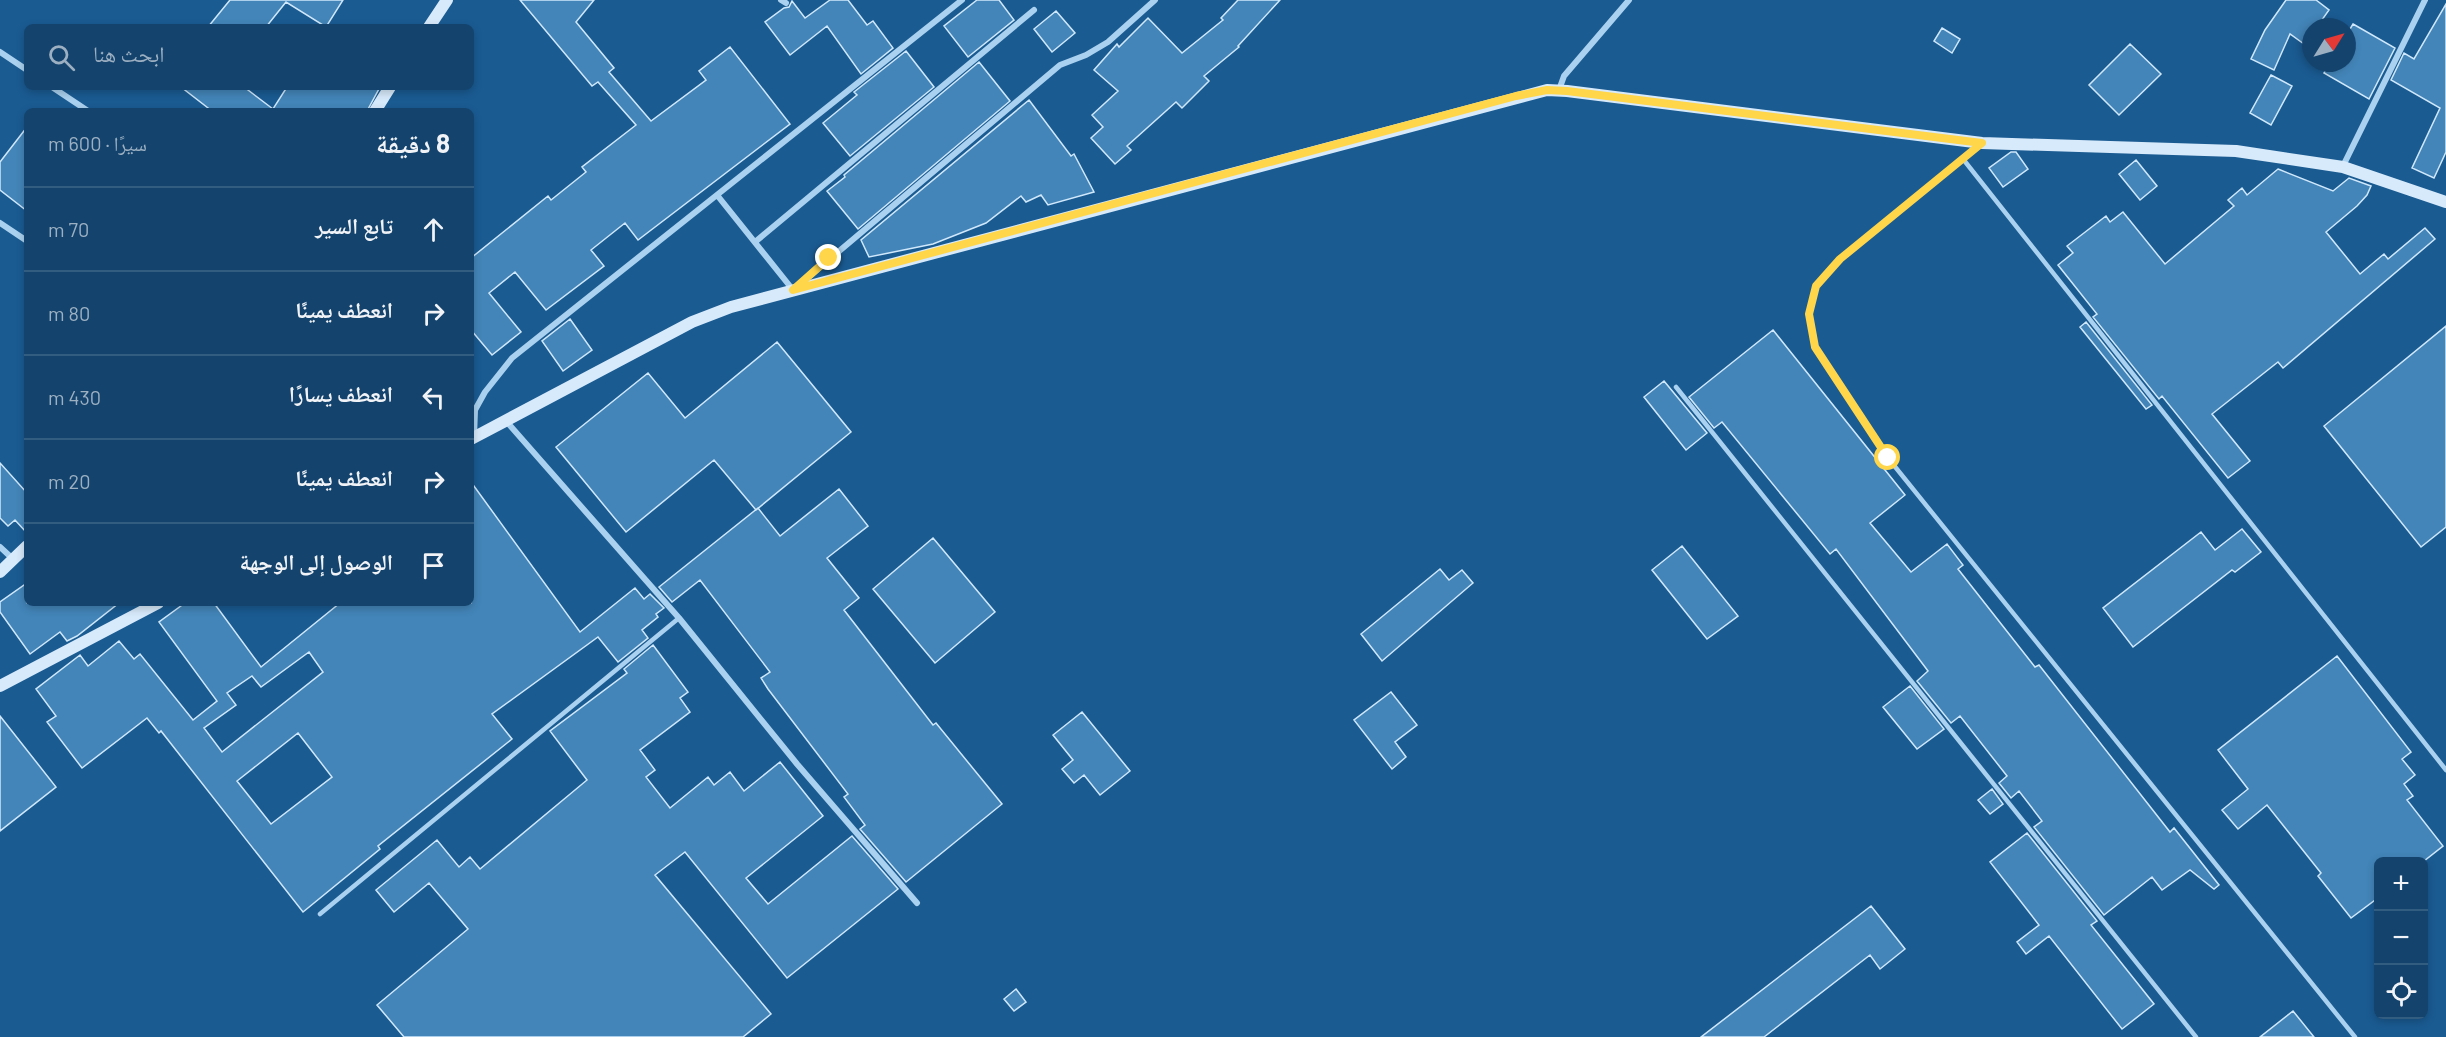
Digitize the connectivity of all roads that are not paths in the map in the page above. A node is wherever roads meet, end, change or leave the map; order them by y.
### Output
1 (447, 0) edge
2 (962, 0) edge
3 (1155, 0) edge
4 (1629, 0) edge
5 (2425, 0) edge
6 (1034, 10) dead end
7 (431, 24) edge
8 (0, 52) edge
9 (24, 68) edge
10 (56, 90) edge
11 (388, 90) edge
12 (1558, 90) junction
13 (84, 108) edge
14 (377, 108) edge
15 (1982, 143) junction
16 (1963, 159) junction
17 (2343, 167) junction
18 (717, 195) junction
19 (2446, 202) edge
20 (0, 223) edge
21 (24, 239) edge
22 (754, 242) junction
23 (793, 290) junction
24 (1676, 387) dead end
25 (474, 419) edge
26 (506, 421) junction
27 (474, 437) edge
28 (0, 547) edge
29 (24, 549) edge
30 (13, 560) junction
31 (0, 572) edge
32 (152, 606) edge
33 (679, 618) junction
34 (0, 686) edge
35 (2446, 770) edge
36 (918, 903) dead end
37 (320, 914) dead end
38 (2196, 1037) edge
39 (2355, 1037) edge

1 - 7 street
2 - 18 street
3 - 23 street
4 - 12 street
5 - 17 street
6 - 22 street
8 - 9 street
10 - 13 street
11 - 14 street
12 - 15 street
12 - 23 street
15 - 16 lane
15 - 17 street
16 - 35 lane
16 - 39 lane
17 - 19 street
18 - 22 street
18 - 25 street
20 - 21 street
22 - 23 street
23 - 26 street
24 - 38 lane
26 - 27 street
26 - 33 street
28 - 30 street
29 - 30 street
30 - 31 street
32 - 34 street
33 - 36 street
33 - 37 lane

